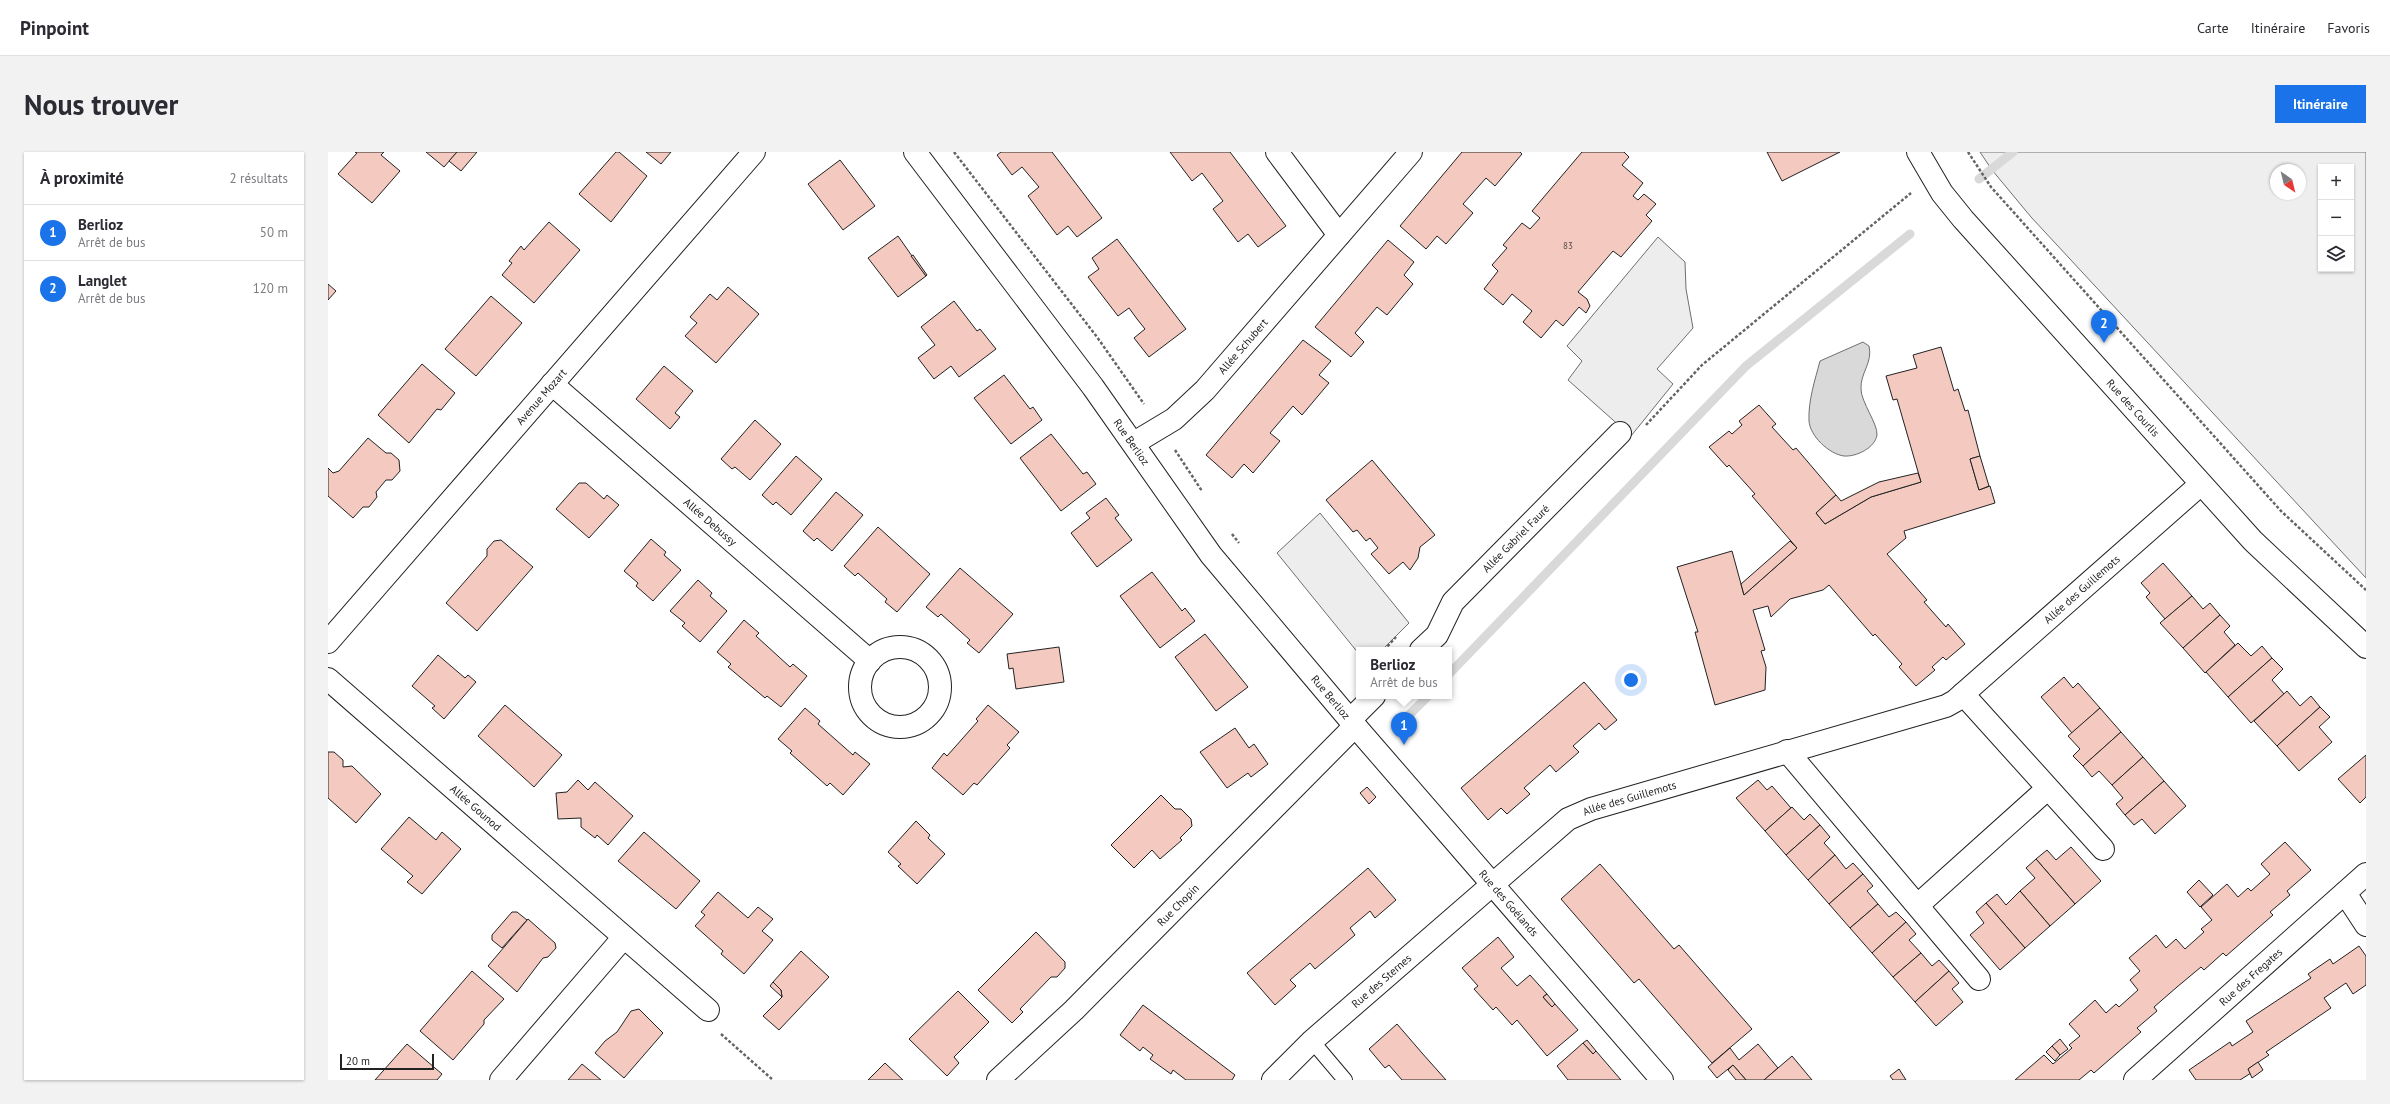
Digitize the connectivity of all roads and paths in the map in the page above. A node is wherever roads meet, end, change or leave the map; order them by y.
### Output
1 (754, 152) edge
2 (915, 152) edge
3 (1277, 152) edge
4 (1411, 152) edge
5 (1918, 152) edge
6 (1968, 152) edge
7 (1932, 176) junction
8 (1339, 235) junction
9 (552, 384) junction
10 (1645, 426) dead end
11 (1620, 433) dead end
12 (1134, 443) junction
13 (2201, 484) junction
14 (2366, 590) edge
15 (1397, 636) dead end
16 (328, 642) edge
17 (1387, 647) edge
18 (1424, 647) edge
19 (2366, 647) edge
20 (870, 661) dead end
21 (328, 679) edge
22 (1963, 694) junction
23 (1372, 699) edge
24 (1352, 723) junction
25 (1787, 751) junction
26 (2047, 789) junction
27 (2103, 849) dead end
28 (2366, 874) edge
29 (1492, 884) junction
30 (2345, 893) junction
31 (1918, 905) junction
32 (2366, 925) edge
33 (624, 937) junction
34 (1979, 979) dead end
35 (708, 1010) joint
36 (1312, 1041) junction
37 (501, 1080) edge
38 (772, 1080) edge
39 (998, 1080) edge
40 (1273, 1080) edge
41 (1345, 1080) edge
42 (1662, 1080) edge
43 (2135, 1080) edge

1 - 9 street, Avenue Mozart
2 - 12 street, Rue Berlioz
3 - 8 street
4 - 8 street, Allée Schubert
5 - 7 street, Rue des Courlis
6 - 14 path
7 - 10 path
7 - 13 street, Rue des Courlis
8 - 12 street, Allée Schubert
9 - 16 street, Avenue Mozart
9 - 20 street, Allée Debussy
11 - 18 street, Allée Gabriel Fauré
12 - 24 street, Rue Berlioz
13 - 19 street, Rue des Courlis
13 - 22 street, Allée des Guillemots
15 - 17 path
21 - 33 street, Allée Gounod
22 - 25 street, Allée des Guillemots
22 - 26 street
23 - 24 street
24 - 29 street, Rue des Goélands
24 - 39 street, Rue Chopin
25 - 29 street, Allée des Guillemots
25 - 31 street
26 - 27 street
26 - 31 street
28 - 30 street, Rue des Fregates
29 - 36 street, Rue des Sternes
29 - 42 street, Rue des Goélands
30 - 32 street
30 - 43 street, Rue des Fregates
31 - 34 street
33 - 35 street, Allée Gounod
33 - 37 street
35 - 38 path
36 - 40 street, Rue des Sternes
36 - 41 lane

